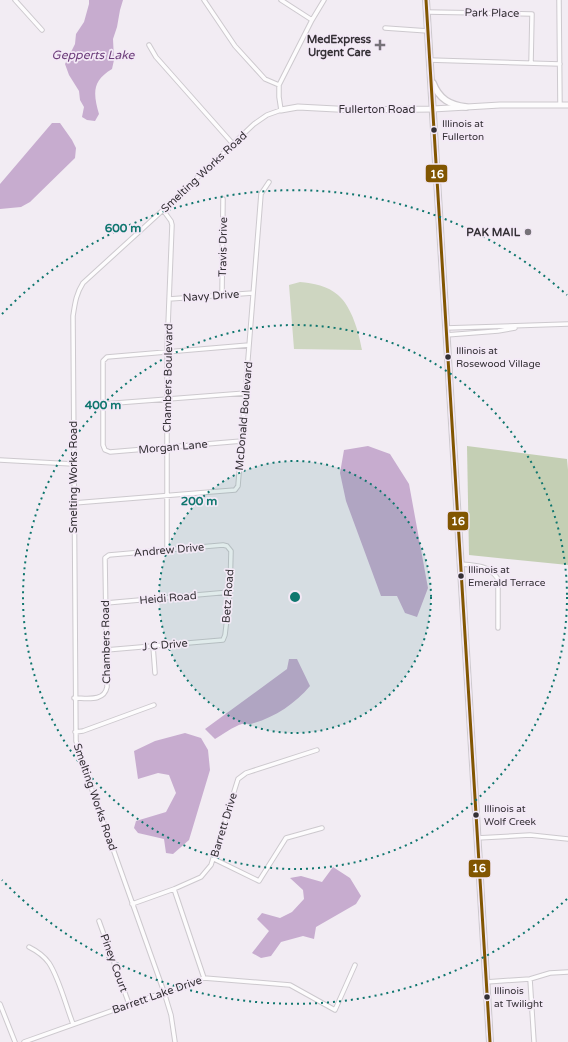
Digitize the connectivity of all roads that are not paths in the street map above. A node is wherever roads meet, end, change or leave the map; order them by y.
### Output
1 (14, 0) edge
2 (204, 0) edge
3 (281, 0) edge
4 (324, 0) edge
5 (426, 0) edge
6 (560, 0) edge
7 (427, 12) junction
8 (312, 20) junction
9 (385, 28) dead end
10 (42, 30) dead end
11 (428, 30) junction
12 (149, 45) dead end
13 (429, 60) junction
14 (531, 63) junction
15 (560, 64) junction
16 (431, 78) junction
17 (279, 85) junction
18 (560, 105) junction
19 (568, 105) edge
20 (466, 107) junction
21 (432, 109) junction
22 (281, 110) junction
23 (232, 144) junction
24 (269, 182) dead end
25 (223, 199) dead end
26 (163, 210) junction
27 (253, 293) junction
28 (222, 295) junction
29 (169, 299) junction
30 (568, 324) edge
31 (520, 326) junction
32 (446, 328) junction
33 (446, 335) junction
34 (249, 345) junction
35 (167, 351) junction
36 (246, 393) junction
37 (167, 400) junction
38 (104, 404) junction
39 (242, 441) junction
40 (167, 447) junction
41 (0, 460) edge
42 (73, 464) junction
43 (167, 496) junction
44 (74, 503) junction
45 (168, 550) junction
46 (231, 551) joint
47 (105, 558) joint
48 (460, 564) junction
49 (230, 592) junction
50 (106, 603) junction
51 (498, 628) dead end
52 (223, 640) joint
53 (153, 646) junction
54 (106, 650) junction
55 (155, 673) dead end
56 (74, 698) junction
57 (154, 705) dead end
58 (75, 732) junction
59 (317, 750) dead end
60 (322, 828) dead end
61 (477, 838) junction
62 (568, 839) edge
63 (214, 860) junction
64 (174, 889) junction
65 (132, 904) junction
66 (99, 921) dead end
67 (29, 947) dead end
68 (355, 965) dead end
69 (568, 972) edge
70 (204, 978) junction
71 (530, 978) junction
72 (486, 982) junction
73 (164, 992) junction
74 (0, 1004) edge
75 (129, 1004) junction
76 (73, 1024) junction
77 (15, 1042) edge
78 (24, 1042) edge
79 (174, 1042) edge
80 (490, 1042) edge
81 (534, 1042) edge

1 - 10 street
2 - 17 street
3 - 8 street
4 - 8 street
5 - 7 main road
6 - 15 street
7 - 11 main road
7 - 14 street, Park Place
8 - 17 street
9 - 11 street
11 - 13 main road
12 - 23 street
13 - 14 street
13 - 16 main road
14 - 15 street
15 - 18 street
16 - 20 main road
16 - 21 main road
17 - 22 street
18 - 19 street, Fullerton Road
18 - 20 street, Fullerton Road
20 - 21 street, Fullerton Road
21 - 22 street, Fullerton Road
21 - 32 main road
22 - 23 street, Smelting Works Road
23 - 26 street, Smelting Works Road
24 - 27 street, McDonald Boulevard
25 - 28 street, Travis Drive
26 - 29 street, Chambers Boulevard
26 - 42 street, Smelting Works Road
27 - 28 street, Navy Drive
27 - 34 street, McDonald Boulevard
28 - 29 street, Navy Drive
29 - 35 street, Chambers Boulevard
30 - 31 street
31 - 32 street
31 - 33 street
32 - 33 main road
33 - 48 main road
34 - 35 street
34 - 36 street, McDonald Boulevard
35 - 37 street, Chambers Boulevard
35 - 38 street
36 - 37 street
36 - 39 street, McDonald Boulevard
37 - 38 street
37 - 40 street, Chambers Boulevard
38 - 40 street, Morgan Lane
39 - 40 street, Morgan Lane
39 - 43 street, McDonald Boulevard
40 - 43 street, Chambers Boulevard
41 - 42 street
42 - 44 street, Smelting Works Road
43 - 44 street, McDonald Boulevard
43 - 45 street, Chambers Boulevard
44 - 56 street, Smelting Works Road
45 - 46 street, Andrew Drive
45 - 47 street, Andrew Drive
46 - 49 street, Betz Road
47 - 50 street, Chambers Road
48 - 51 street
48 - 61 main road
49 - 50 street, Heidi Road
49 - 52 street, Betz Road
50 - 54 street, Chambers Road
52 - 53 street, J C Drive
53 - 54 street, J C Drive
53 - 55 street
54 - 56 street, Chambers Road
56 - 58 street, Smelting Works Road
57 - 58 street
58 - 65 street, Smelting Works Road
59 - 63 street, Barrett Drive
60 - 63 street
61 - 62 street
61 - 72 main road
63 - 64 street, Barrett Drive
64 - 65 street, Barrett Drive
64 - 70 street
65 - 73 street, Smelting Works Road
66 - 75 street, Piney Court
67 - 76 street
68 - 70 street, Barrett Lake Drive
69 - 71 street
70 - 73 street, Barrett Lake Drive
71 - 72 street
71 - 81 street
72 - 80 main road
73 - 75 street, Barrett Lake Drive
73 - 79 street, Smelting Works Road
74 - 77 street
75 - 76 street, Barrett Lake Drive
76 - 78 street, Barrett Lake Drive

